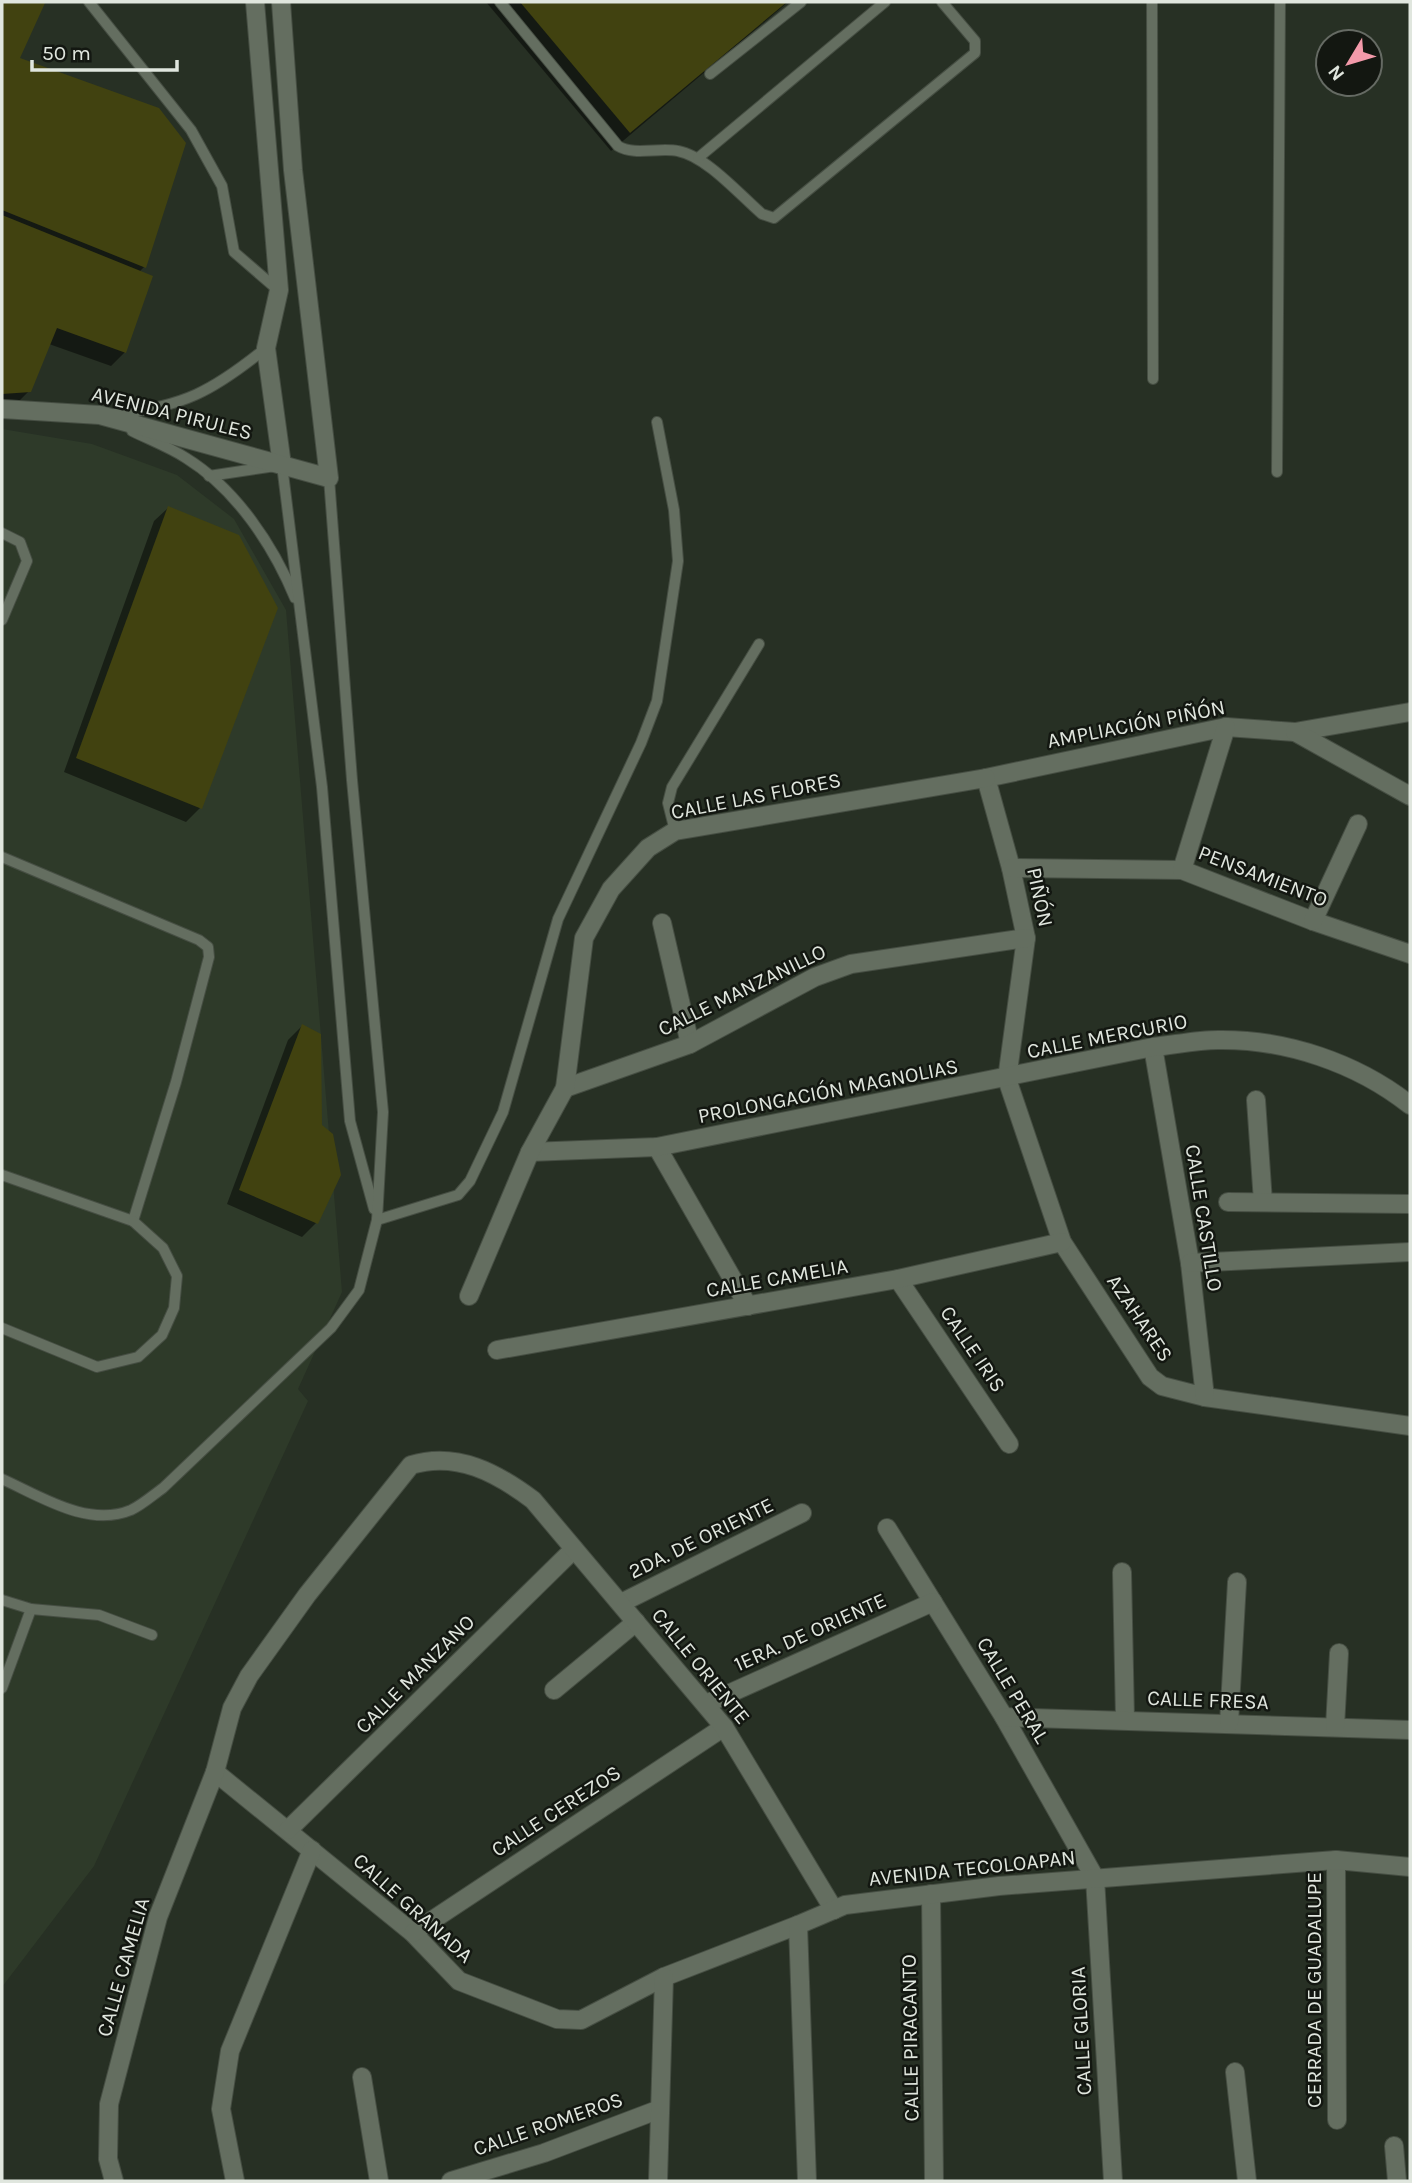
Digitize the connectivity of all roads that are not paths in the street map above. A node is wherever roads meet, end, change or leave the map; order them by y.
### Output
1 (89, 2) edge
2 (256, 2) edge
3 (281, 2) edge
4 (500, 2) edge
5 (801, 2) edge
6 (885, 2) edge
7 (942, 2) edge
8 (1152, 2) edge
9 (1280, 2) edge
10 (710, 74) dead end
11 (698, 158) junction
12 (293, 170) junction
13 (270, 172) junction
14 (279, 290) junction
15 (266, 348) junction
16 (1153, 379) dead end
17 (2, 410) edge
18 (100, 415) junction
19 (657, 422) dead end
20 (282, 465) junction
21 (1277, 472) dead end
22 (209, 476) junction
23 (329, 478) junction
24 (2, 533) edge
25 (300, 609) junction
26 (2, 620) edge
27 (759, 644) dead end
28 (1410, 712) edge
29 (1226, 727) junction
30 (1294, 732) junction
31 (991, 777) junction
32 (1410, 796) edge
33 (1358, 824) dead end
34 (675, 831) junction
35 (2, 857) edge
36 (1011, 867) junction
37 (1182, 870) junction
38 (1313, 920) junction
39 (662, 923) dead end
40 (1026, 938) junction
41 (1410, 954) edge
42 (690, 1044) junction
43 (1153, 1047) junction
44 (1007, 1079) junction
45 (565, 1088) junction
46 (1256, 1100) dead end
47 (1410, 1105) edge
48 (657, 1147) junction
49 (530, 1152) junction
50 (2, 1175) edge
51 (1228, 1202) dead end
52 (1263, 1202) junction
53 (1410, 1205) edge
54 (377, 1220) junction
55 (133, 1222) junction
56 (1062, 1242) junction
57 (1410, 1252) edge
58 (1190, 1263) junction
59 (898, 1279) junction
60 (469, 1296) dead end
61 (748, 1306) junction
62 (2, 1328) edge
63 (497, 1350) dead end
64 (1205, 1397) junction
65 (1410, 1426) edge
66 (1009, 1444) dead end
67 (2, 1479) edge
68 (533, 1500) joint
69 (802, 1513) dead end
70 (887, 1528) dead end
71 (574, 1549) junction
72 (1122, 1572) dead end
73 (1237, 1582) dead end
74 (2, 1600) edge
75 (933, 1602) junction
76 (621, 1603) junction
77 (31, 1609) junction
78 (636, 1622) junction
79 (152, 1635) dead end
80 (1339, 1653) dead end
81 (2, 1688) edge
82 (554, 1690) dead end
83 (706, 1703) junction
84 (1004, 1717) junction
85 (1125, 1719) junction
86 (1229, 1723) junction
87 (724, 1727) junction
88 (1335, 1727) junction
89 (1410, 1730) edge
90 (215, 1772) junction
91 (288, 1830) junction
92 (312, 1850) junction
93 (1336, 1860) junction
94 (1410, 1867) edge
95 (1095, 1878) junction
96 (931, 1894) junction
97 (834, 1910) junction
98 (798, 1925) junction
99 (413, 1933) junction
100 (664, 1977) junction
101 (1235, 2072) dead end
102 (362, 2077) dead end
103 (660, 2109) junction
104 (1337, 2120) dead end
105 (1394, 2146) dead end
106 (114, 2181) edge
107 (235, 2181) edge
108 (379, 2181) edge
109 (451, 2181) edge
110 (658, 2181) edge
111 (807, 2181) edge
112 (934, 2181) edge
113 (1113, 2181) edge
114 (1247, 2181) edge
115 (1397, 2181) edge

1 - 14 lane
2 - 13 street
3 - 12 street
4 - 11 lane
5 - 10 lane
6 - 11 lane
7 - 11 lane
8 - 16 lane
9 - 21 lane
12 - 13 street
12 - 23 street
13 - 14 street
14 - 15 street
15 - 18 lane
15 - 20 street
17 - 18 street, AVENIDA PIRULES
18 - 20 street, AVENIDA PIRULES
18 - 22 lane
19 - 54 lane
20 - 22 lane
20 - 23 street, AVENIDA PIRULES
20 - 25 lane
22 - 25 lane
23 - 54 lane
24 - 26 lane
25 - 54 lane
27 - 34 lane
28 - 30 street, AMPLIACIÓN PIÑÓN
29 - 30 street, AMPLIACIÓN PIÑÓN
29 - 31 street, AMPLIACIÓN PIÑÓN
29 - 37 street
30 - 32 street
31 - 34 street, CALLE LAS FLORES
31 - 36 street, PIÑÓN
33 - 38 street
34 - 45 street, CALLE LAS FLORES
35 - 55 lane
36 - 37 street, PENSAMIENTO
36 - 40 street, PIÑÓN
37 - 38 street, PENSAMIENTO
38 - 41 street, PENSAMIENTO
39 - 42 street
40 - 42 street, CALLE MANZANILLO
40 - 44 street, PIÑÓN
42 - 45 street, CALLE MANZANILLO
43 - 44 street, CALLE MERCURIO
43 - 47 street, CALLE MERCURIO
43 - 58 street, CALLE CASTILLO
44 - 48 street, PROLONGACIÓN MAGNOLIAS
44 - 56 street, AZAHARES
45 - 49 street
46 - 52 street
48 - 49 street, PROLONGACIÓN MAGNOLIAS
48 - 61 street
49 - 60 street
50 - 55 lane
51 - 52 street
52 - 53 street
54 - 67 lane
55 - 62 lane
56 - 59 street, CALLE CAMELIA
56 - 64 street, AZAHARES
57 - 58 street
58 - 64 street, CALLE CASTILLO
59 - 61 street, CALLE CAMELIA
59 - 66 street, CALLE IRIS
61 - 63 street, CALLE CAMELIA
64 - 65 street, AZAHARES
68 - 71 street, CALLE ORIENTE
68 - 90 street, CALLE CAMELIA
69 - 76 street, 2DA. DE ORIENTE
70 - 75 street, CALLE PERAL
71 - 76 street, CALLE ORIENTE
71 - 91 street, CALLE MANZANO
72 - 85 street
73 - 86 street
74 - 77 lane
75 - 83 street, 1ERA. DE ORIENTE
75 - 84 street, CALLE PERAL
76 - 78 street, CALLE ORIENTE
77 - 79 lane
77 - 81 lane
78 - 82 street
78 - 83 street, CALLE ORIENTE
80 - 88 street
83 - 87 street, CALLE ORIENTE
84 - 85 street, CALLE FRESA
84 - 95 street, CALLE PERAL
85 - 86 street, CALLE FRESA
86 - 88 street, CALLE FRESA
87 - 97 street, CALLE ORIENTE
87 - 99 street, CALLE CEREZOS
88 - 89 street, CALLE FRESA
90 - 91 street, CALLE GRANADA
90 - 106 street, CALLE CAMELIA
91 - 92 street, CALLE GRANADA
92 - 99 street, CALLE GRANADA
92 - 107 street
93 - 94 street, AVENIDA TECOLOAPAN
93 - 95 street, AVENIDA TECOLOAPAN
93 - 104 street, CERRADA DE GUADALUPE
95 - 96 street, AVENIDA TECOLOAPAN
95 - 113 street, CALLE GLORIA
96 - 97 street, AVENIDA TECOLOAPAN
96 - 112 street, CALLE PIRACANTO
97 - 98 street, AVENIDA TECOLOAPAN
98 - 100 street, CALLE GRANADA
98 - 111 street
99 - 100 street, CALLE GRANADA
100 - 103 street
101 - 114 street
102 - 108 street
103 - 109 street, CALLE ROMEROS
103 - 110 street
105 - 115 street

